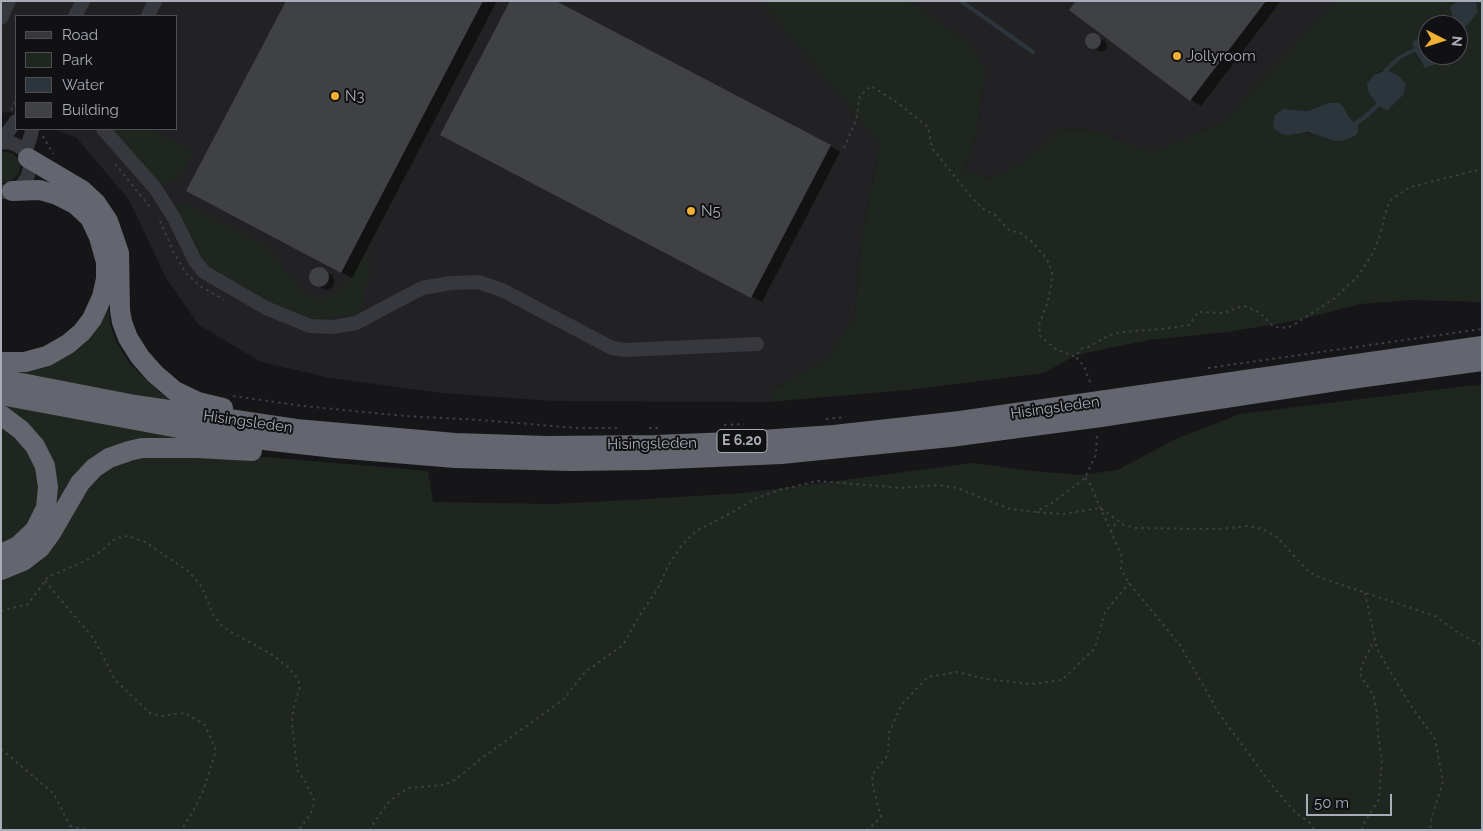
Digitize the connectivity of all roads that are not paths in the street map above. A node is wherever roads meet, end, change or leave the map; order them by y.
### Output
1 (9, 1) edge
2 (83, 1) edge
3 (155, 1) edge
4 (76, 15) edge
5 (148, 15) edge
6 (1, 18) edge
7 (15, 122) edge
8 (32, 130) edge
9 (104, 130) edge
10 (1, 142) edge
11 (27, 155) junction
12 (7, 191) edge
13 (758, 344) dead end
14 (1482, 346) edge
15 (1482, 361) edge
16 (1, 362) edge
17 (1, 379) edge
18 (1, 395) edge
19 (1, 415) edge
20 (296, 429) junction
21 (401, 454) junction
22 (1, 554) edge
23 (1, 570) edge

1 - 6 street
2 - 4 street
3 - 5 street
7 - 10 street
8 - 11 street
9 - 13 street
10 - 11 street
11 - 12 street
11 - 20 highway
12 - 16 highway
14 - 20 highway, Hisingsleden / E 6.20
15 - 21 highway, Hisingsleden / E 6.20
17 - 20 highway, Hisingsleden / E 6.20
18 - 21 highway, Hisingsleden / E 6.20
19 - 22 highway
21 - 23 highway

